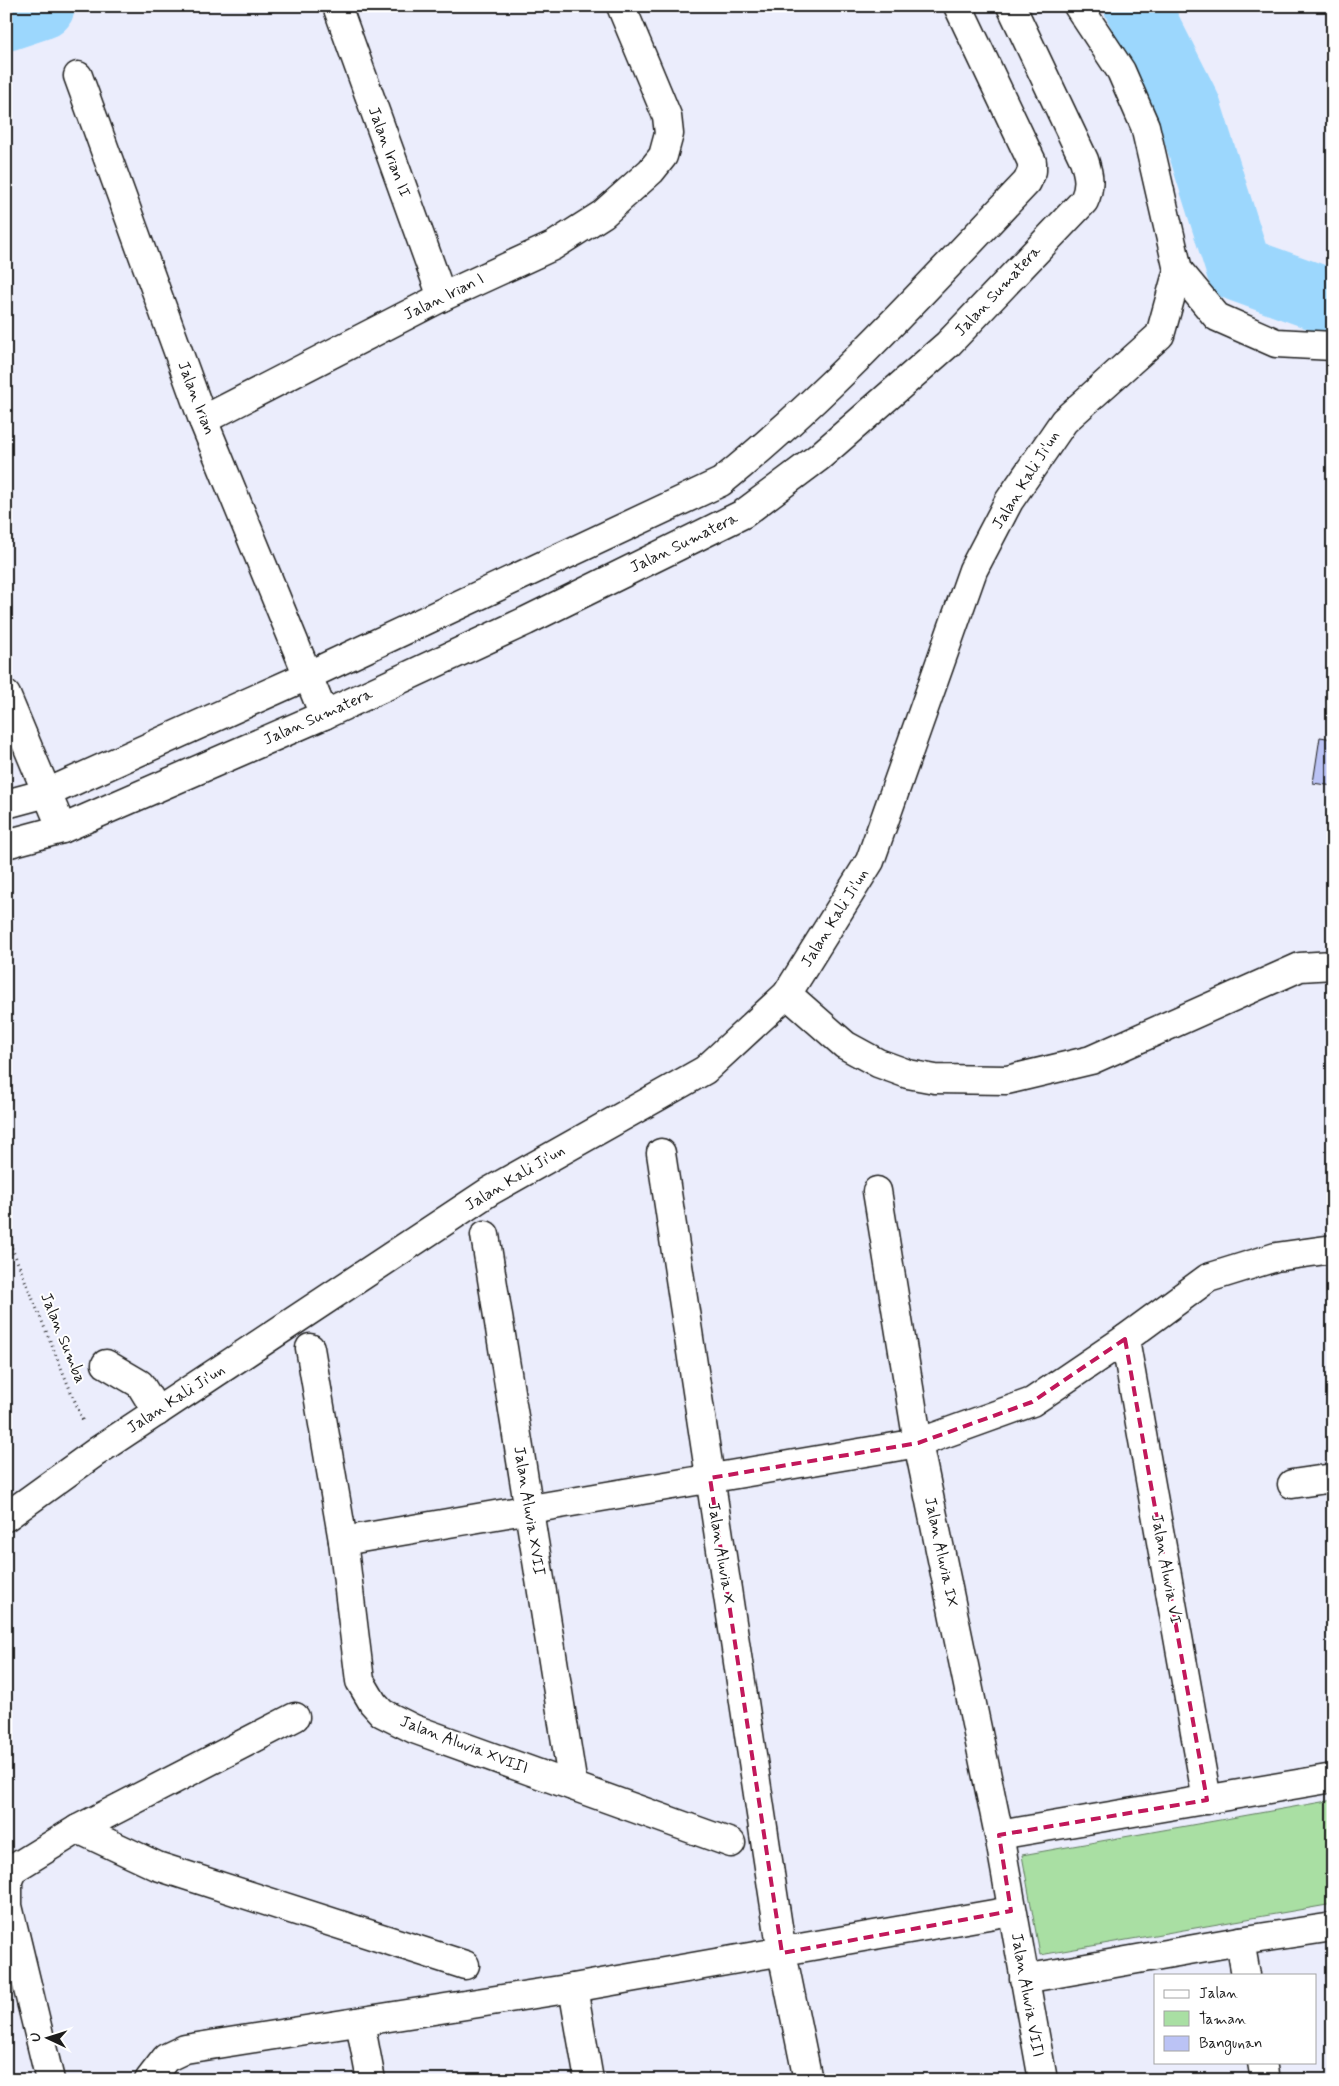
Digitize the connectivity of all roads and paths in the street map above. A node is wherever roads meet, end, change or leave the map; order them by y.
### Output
1 (336, 6) edge
2 (621, 6) edge
3 (958, 6) edge
4 (1010, 6) edge
5 (1078, 6) edge
6 (78, 76) dead end
7 (1178, 270) junction
8 (442, 297) junction
9 (1333, 346) edge
10 (203, 420) junction
11 (309, 675) junction
12 (6, 695) edge
13 (324, 715) junction
14 (47, 793) junction
15 (6, 804) edge
16 (62, 829) junction
17 (6, 844) edge
18 (1333, 965) edge
19 (787, 994) junction
20 (661, 1153) dead end
21 (877, 1190) dead end
22 (6, 1234) edge
23 (485, 1235) dead end
24 (1333, 1249) edge
25 (1125, 1339) junction
26 (310, 1348) dead end
27 (106, 1364) dead end
28 (157, 1412) junction
29 (918, 1443) junction
30 (96, 1452) junction
31 (710, 1478) junction
32 (1333, 1478) edge
33 (1292, 1484) dead end
34 (529, 1509) junction
35 (6, 1516) edge
36 (343, 1541) junction
37 (295, 1718) dead end
38 (1333, 1778) edge
39 (573, 1786) junction
40 (1207, 1800) junction
41 (78, 1829) junction
42 (998, 1834) junction
43 (731, 1843) dead end
44 (1012, 1911) junction
45 (1333, 1927) edge
46 (1240, 1941) junction
47 (782, 1953) junction
48 (465, 1965) dead end
49 (1246, 1974) edge
50 (1024, 1979) junction
51 (573, 1988) junction
52 (360, 2022) junction
53 (1262, 2064) edge
54 (50, 2080) edge
55 (149, 2080) edge
56 (371, 2080) edge
57 (589, 2080) edge
58 (808, 2080) edge
59 (1042, 2080) edge
60 (1265, 2080) edge

1 - 8 street, Jalan Irian II
2 - 8 street, Jalan Irian I
3 - 11 street
4 - 13 street, Jalan Sumatera
5 - 7 street, Jalan Kali Ji'un
6 - 10 street, Jalan Irian
7 - 9 street
7 - 19 street, Jalan Kali Ji'un
8 - 10 street, Jalan Irian I
10 - 11 street, Jalan Irian
11 - 13 street, Jalan Irian
11 - 14 street
12 - 14 street
13 - 16 street, Jalan Sumatera
14 - 15 street
14 - 16 street
16 - 17 street, Jalan Sumatera
18 - 19 street
19 - 28 street, Jalan Kali Ji'un
20 - 31 street, Jalan Aluvia X
21 - 29 street, Jalan Aluvia IX
22 - 30 path, Jalan Sumba
23 - 34 street, Jalan Aluvia XVII
24 - 25 street
25 - 29 street
25 - 40 street, Jalan Aluvia VI
26 - 36 street, Jalan Aluvia XVIII
27 - 28 street
28 - 30 street, Jalan Kali Ji'un
29 - 31 street
29 - 42 street, Jalan Aluvia IX
30 - 35 street, Jalan Kali Ji'un
31 - 34 street
31 - 47 street, Jalan Aluvia X
32 - 33 street
34 - 36 street
34 - 39 street, Jalan Aluvia XVII
36 - 39 street, Jalan Aluvia XVIII
37 - 41 street
38 - 40 street
39 - 43 street, Jalan Aluvia XVIII
40 - 42 street
41 - 48 street
41 - 54 street
42 - 44 street, Jalan Aluvia IX
44 - 47 street
44 - 50 street, Jalan Aluvia VIII
45 - 46 street
46 - 49 street
46 - 50 street
47 - 51 street
47 - 58 street, Jalan Aluvia X
50 - 59 street, Jalan Aluvia VIII
51 - 52 street
51 - 57 street
52 - 55 street
52 - 56 street
53 - 60 street

